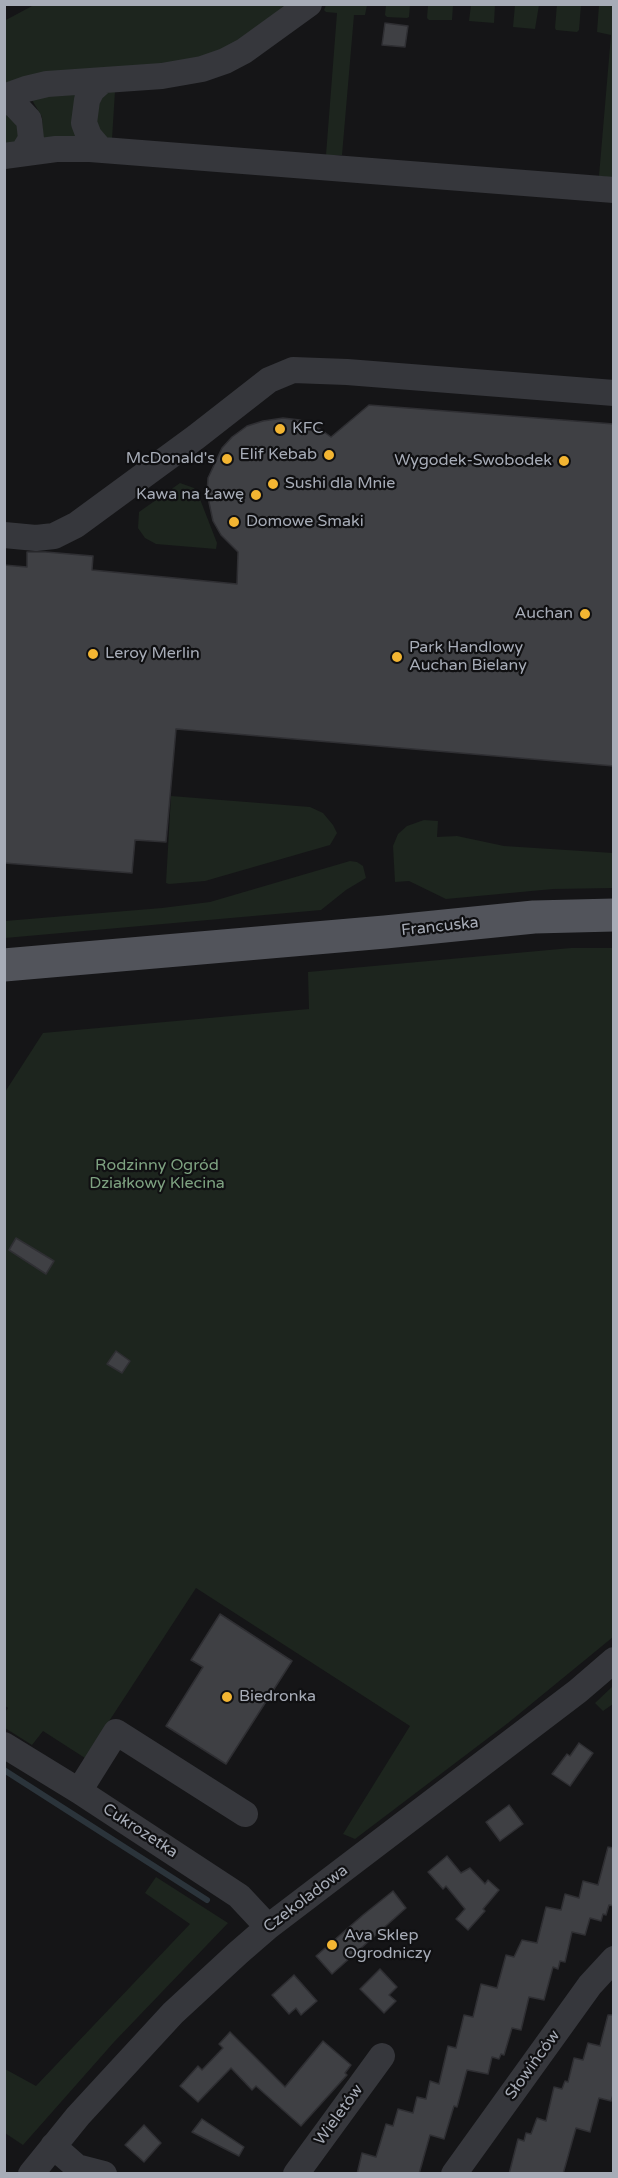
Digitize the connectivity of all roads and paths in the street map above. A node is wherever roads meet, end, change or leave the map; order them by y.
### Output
1 (309, 4) edge
2 (102, 81) junction
3 (4, 99) edge
4 (101, 150) junction
5 (14, 154) edge
6 (614, 190) edge
7 (614, 393) edge
8 (4, 534) edge
9 (614, 915) edge
10 (4, 965) edge
11 (614, 1660) edge
12 (4, 1745) edge
13 (79, 1791) junction
14 (245, 1814) dead end
15 (268, 1927) junction
16 (614, 1959) edge
17 (382, 2056) dead end
18 (53, 2146) junction
19 (31, 2174) edge
20 (104, 2174) edge
21 (296, 2174) edge
22 (454, 2174) edge

1 - 2 street
2 - 3 street
2 - 4 street
3 - 5 street
4 - 5 street
4 - 6 street
7 - 8 street
9 - 10 main road, Francuska
11 - 15 street, Czekoladowa
12 - 13 street, Cukrozetka
13 - 14 street
13 - 15 street, Cukrozetka
15 - 18 street, Czekoladowa
16 - 22 street, Słowińców
17 - 21 street, Wieletów
18 - 19 street, Czekoladowa
18 - 20 street

